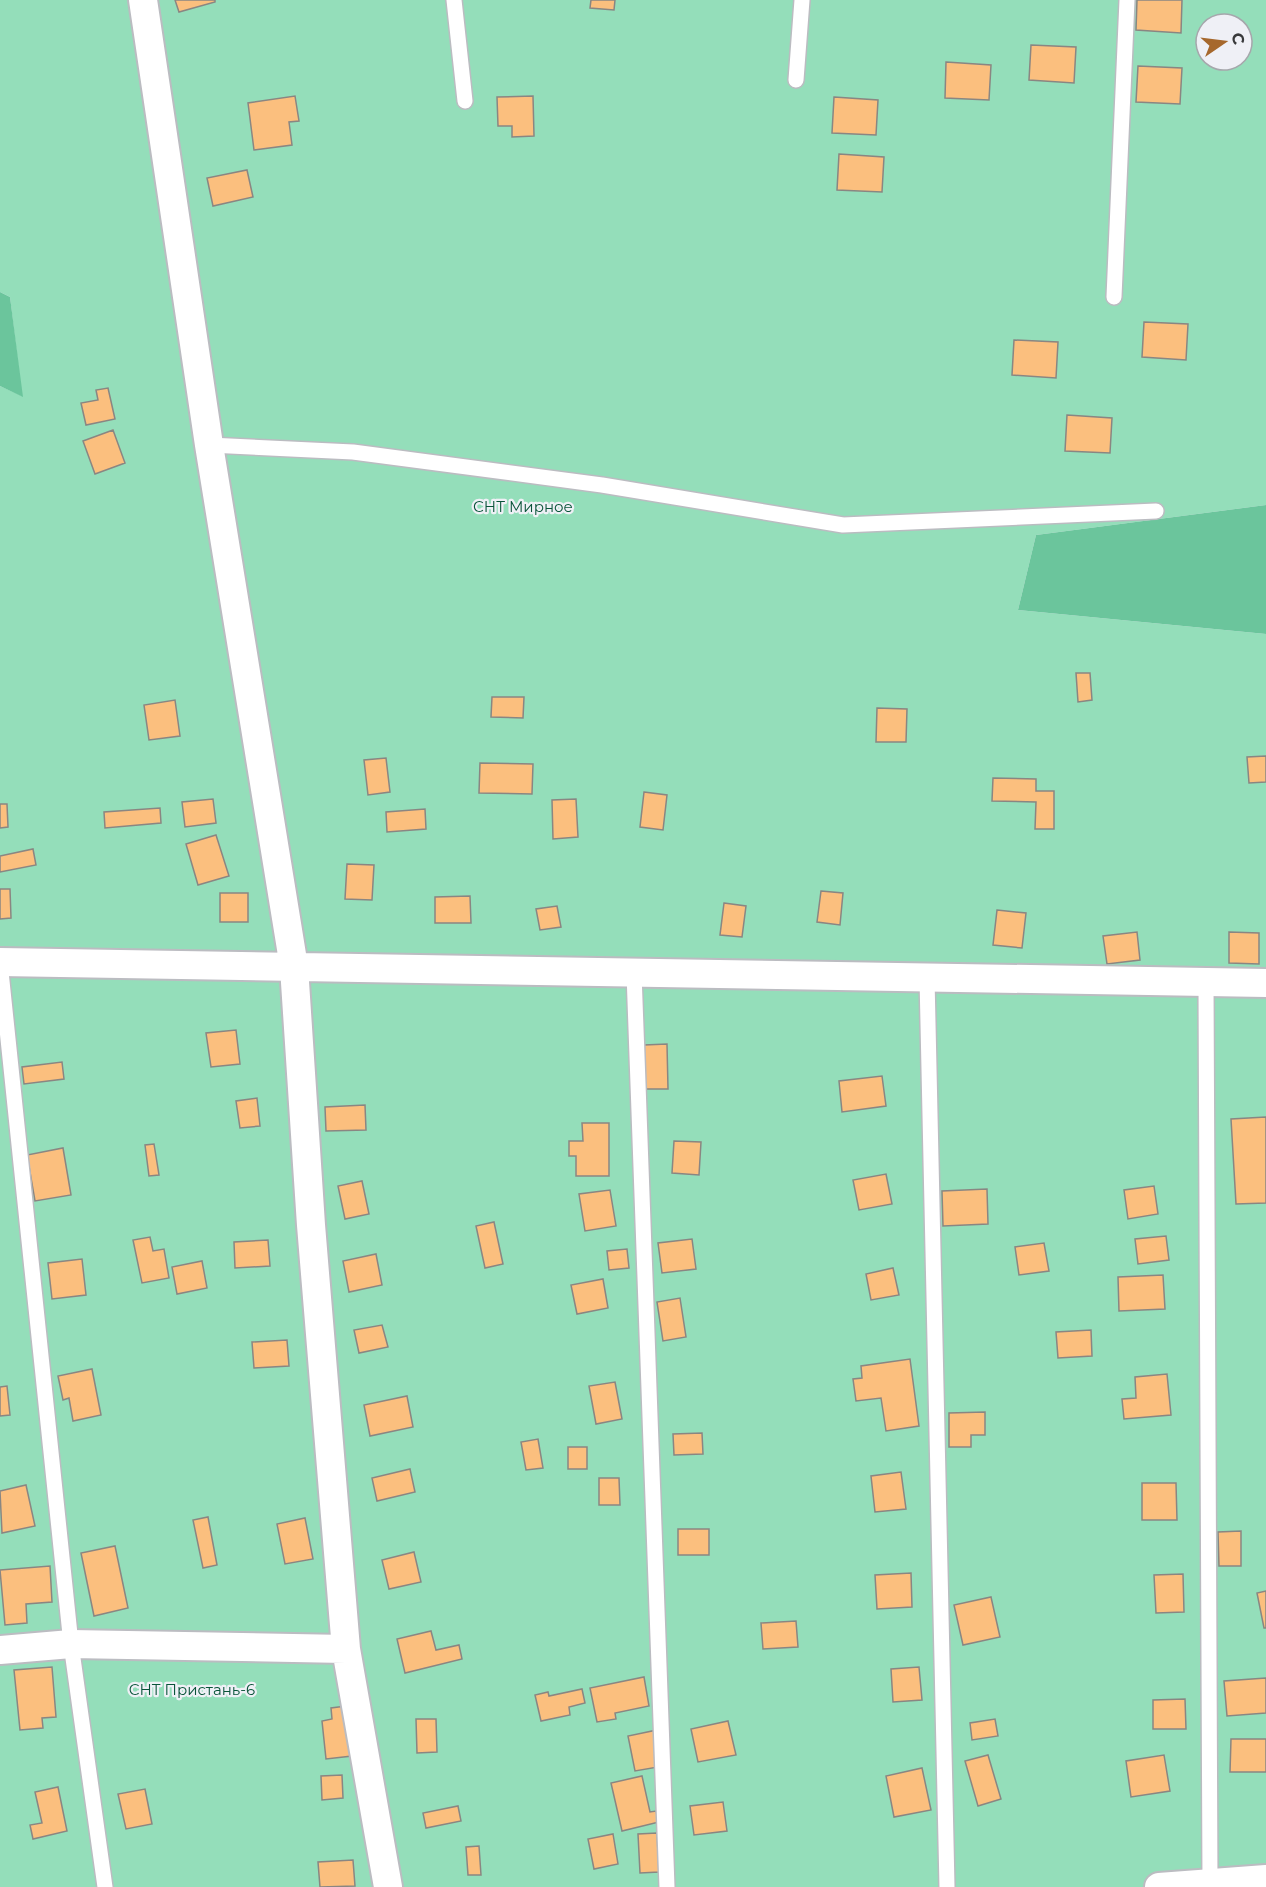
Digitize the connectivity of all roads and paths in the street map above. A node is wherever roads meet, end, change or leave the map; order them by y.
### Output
1 (143, 0) edge
2 (454, 0) edge
3 (802, 0) edge
4 (1127, 0) edge
5 (796, 80) dead end
6 (465, 101) dead end
7 (1114, 297) dead end
8 (209, 445) junction
9 (1156, 511) dead end
10 (0, 962) edge
11 (294, 966) junction
12 (634, 973) junction
13 (927, 978) junction
14 (1206, 982) junction
15 (1266, 983) edge
16 (71, 1644) junction
17 (346, 1649) junction
18 (0, 1650) edge
19 (1266, 1879) edge
20 (1196, 1885) edge
21 (105, 1887) edge
22 (388, 1887) edge
23 (667, 1887) edge
24 (947, 1887) edge
25 (1159, 1887) edge

1 - 8 street
2 - 6 lane
3 - 5 lane
4 - 7 lane
8 - 9 lane
8 - 11 street
10 - 11 street
10 - 16 lane
11 - 12 street
11 - 17 street
12 - 13 street
12 - 23 lane
13 - 14 street
13 - 24 lane
14 - 15 street
14 - 20 lane
16 - 17 street
16 - 18 street
16 - 21 lane
17 - 22 street
19 - 20 street
20 - 25 street

